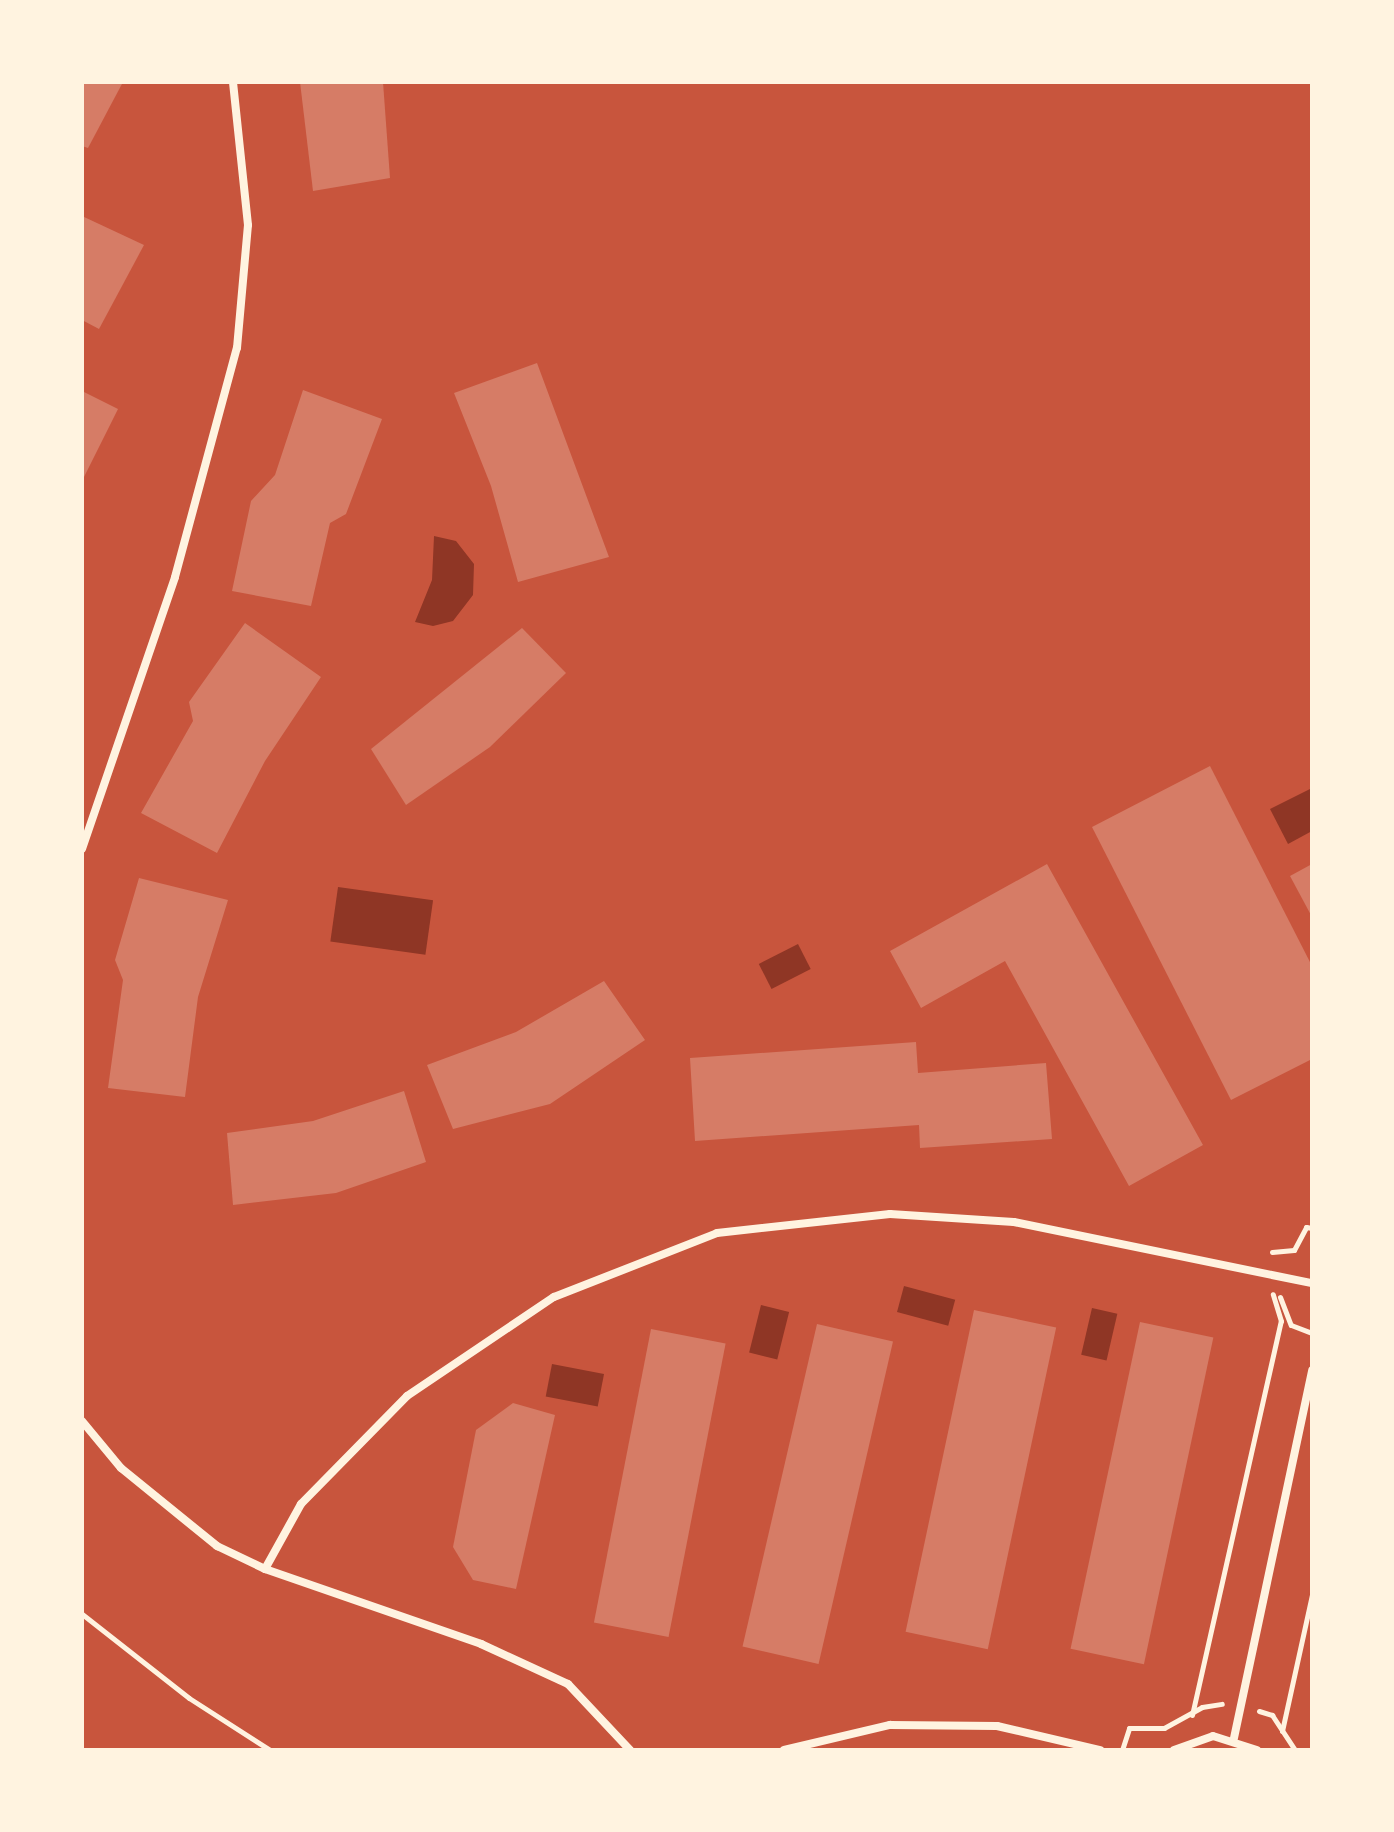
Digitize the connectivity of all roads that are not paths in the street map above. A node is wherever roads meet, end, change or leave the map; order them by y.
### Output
1 (233, 82) edge
2 (82, 849) edge
3 (1312, 1283) edge
4 (1312, 1370) edge
5 (82, 1421) edge
6 (265, 1569) junction
7 (1234, 1738) junction
8 (630, 1750) edge
9 (784, 1750) edge
10 (1100, 1750) edge
11 (1174, 1750) edge
12 (1257, 1750) edge

1 - 2 street
3 - 6 street
4 - 7 street
5 - 6 street
6 - 8 street
7 - 11 street
7 - 12 street
9 - 10 street

